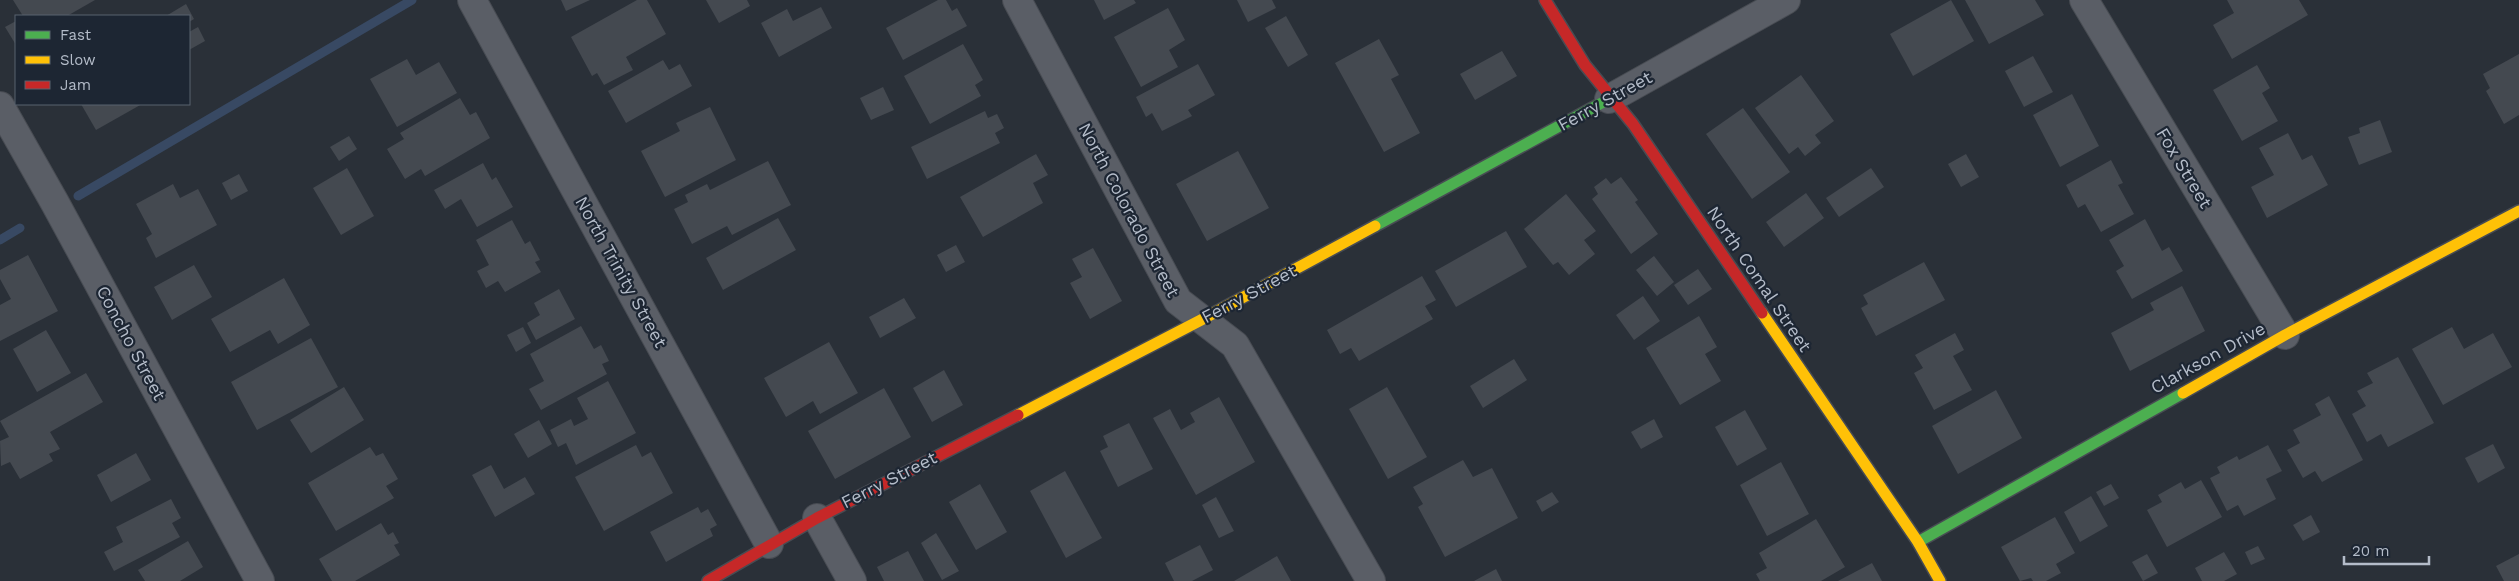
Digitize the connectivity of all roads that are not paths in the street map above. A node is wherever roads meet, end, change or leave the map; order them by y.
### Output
1 (472, 0) edge
2 (1016, 0) edge
3 (1545, 0) edge
4 (1786, 0) edge
5 (2084, 0) edge
6 (1609, 99) junction
7 (0, 106) edge
8 (2519, 211) edge
9 (1201, 320) junction
10 (2285, 336) junction
11 (817, 518) junction
12 (1918, 542) junction
13 (769, 544) junction
14 (260, 581) edge
15 (708, 581) edge
16 (852, 581) edge
17 (1371, 581) edge
18 (1940, 581) edge

1 - 13 street, North Trinity Street
2 - 9 street, North Colorado Street
3 - 6 street, North Comal Street
4 - 6 street, Ferry Street
5 - 10 street, Fox Street
6 - 9 street, Ferry Street
6 - 12 street, North Comal Street
7 - 14 street, Concho Street
8 - 10 street, Clarkson Drive
9 - 11 street, Ferry Street
9 - 17 street, North Colorado Street
10 - 12 street, Clarkson Drive
11 - 13 street, Ferry Street
11 - 16 street
12 - 18 street, North Comal Street
13 - 15 street, Ferry Street

